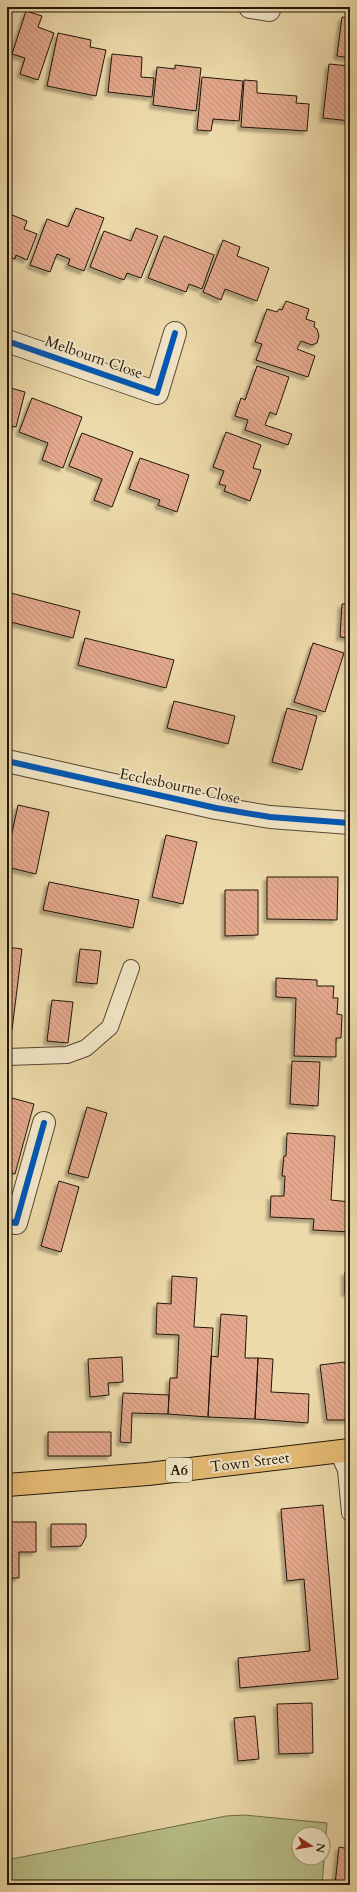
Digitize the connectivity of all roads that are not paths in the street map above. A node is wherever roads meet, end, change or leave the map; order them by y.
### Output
1 (175, 333) dead end
2 (7, 341) edge
3 (7, 761) edge
4 (350, 823) edge
5 (131, 968) dead end
6 (7, 1057) edge
7 (44, 1123) dead end
8 (7, 1221) edge
9 (344, 1451) edge
10 (7, 1485) edge
11 (350, 1513) edge

1 - 2 street, Melbourn Close
3 - 4 street, Ecclesbourne Close
5 - 6 lane
7 - 8 street
9 - 10 highway, Town Street / A6
9 - 11 lane

